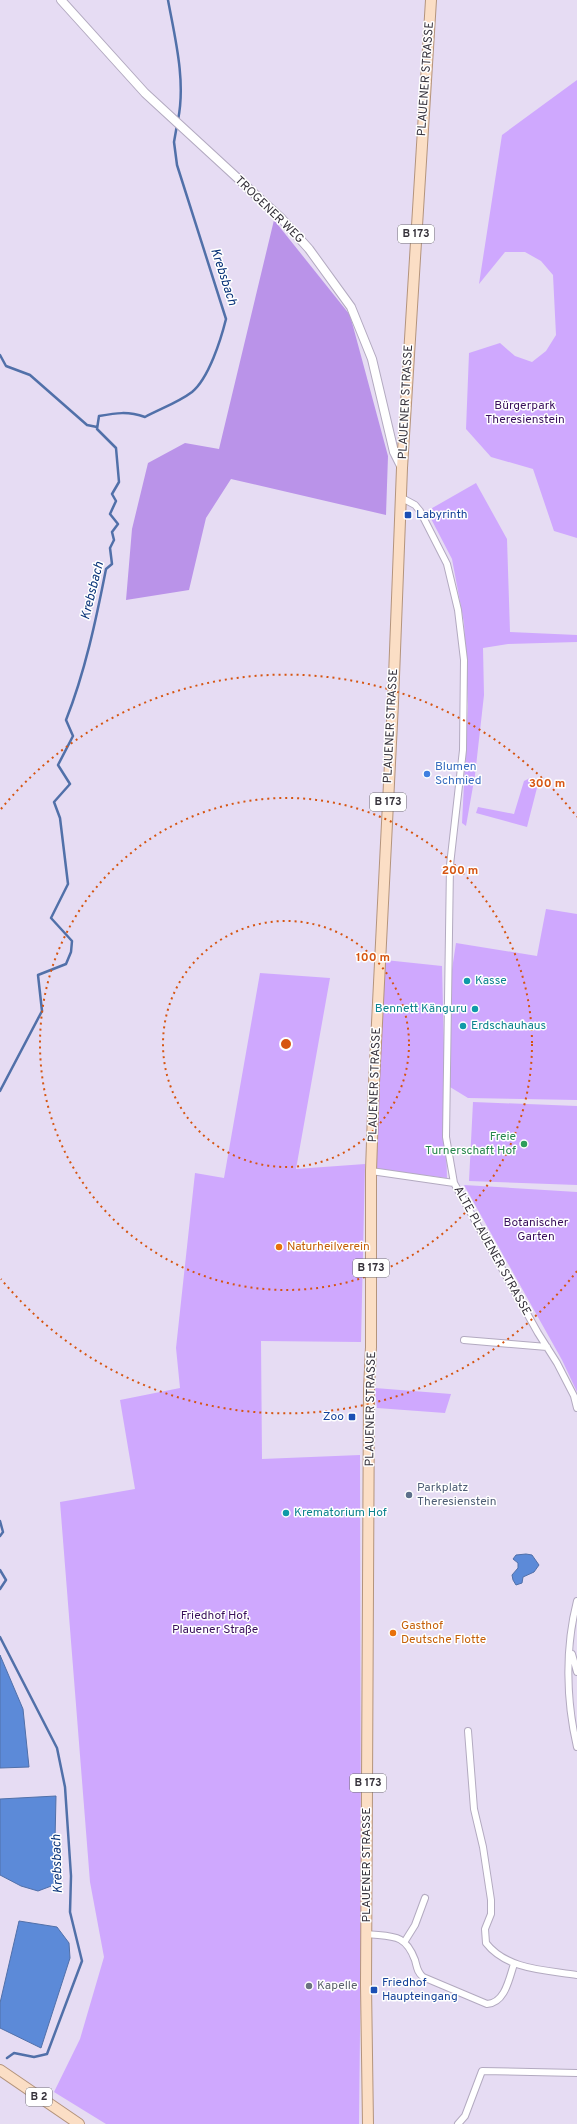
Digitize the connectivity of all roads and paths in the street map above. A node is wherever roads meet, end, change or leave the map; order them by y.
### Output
1 (61, 0) edge
2 (431, 0) edge
3 (402, 468) junction
4 (402, 498) junction
5 (371, 1171) junction
6 (454, 1183) junction
7 (464, 1340) dead end
8 (547, 1347) junction
9 (577, 1408) edge
10 (577, 1601) edge
11 (570, 1642) junction
12 (577, 1672) edge
13 (468, 1731) dead end
14 (577, 1747) edge
15 (425, 1898) dead end
16 (367, 1934) junction
17 (405, 1941) junction
18 (514, 1964) junction
19 (577, 1975) edge
20 (0, 2070) edge
21 (577, 2073) edge
22 (79, 2124) edge
23 (368, 2124) edge
24 (458, 2124) edge

1 - 3 street, TROGENER WEG
2 - 3 main road, PLAUENER STRASSE / B 173
3 - 4 main road, PLAUENER STRASSE / B 173
4 - 5 main road, PLAUENER STRASSE / B 173
4 - 6 street, ALTE PLAUENER STRASSE
5 - 6 street
5 - 16 main road, PLAUENER STRASSE / B 173
6 - 8 street, ALTE PLAUENER STRASSE
7 - 8 street
8 - 9 street, ALTE PLAUENER STRASSE
10 - 11 street
11 - 12 street
11 - 14 street
13 - 18 street
15 - 17 street
16 - 17 street
16 - 23 main road, PLAUENER STRASSE / B 173
17 - 18 street
18 - 19 street
20 - 22 main road, B 2
21 - 24 street

